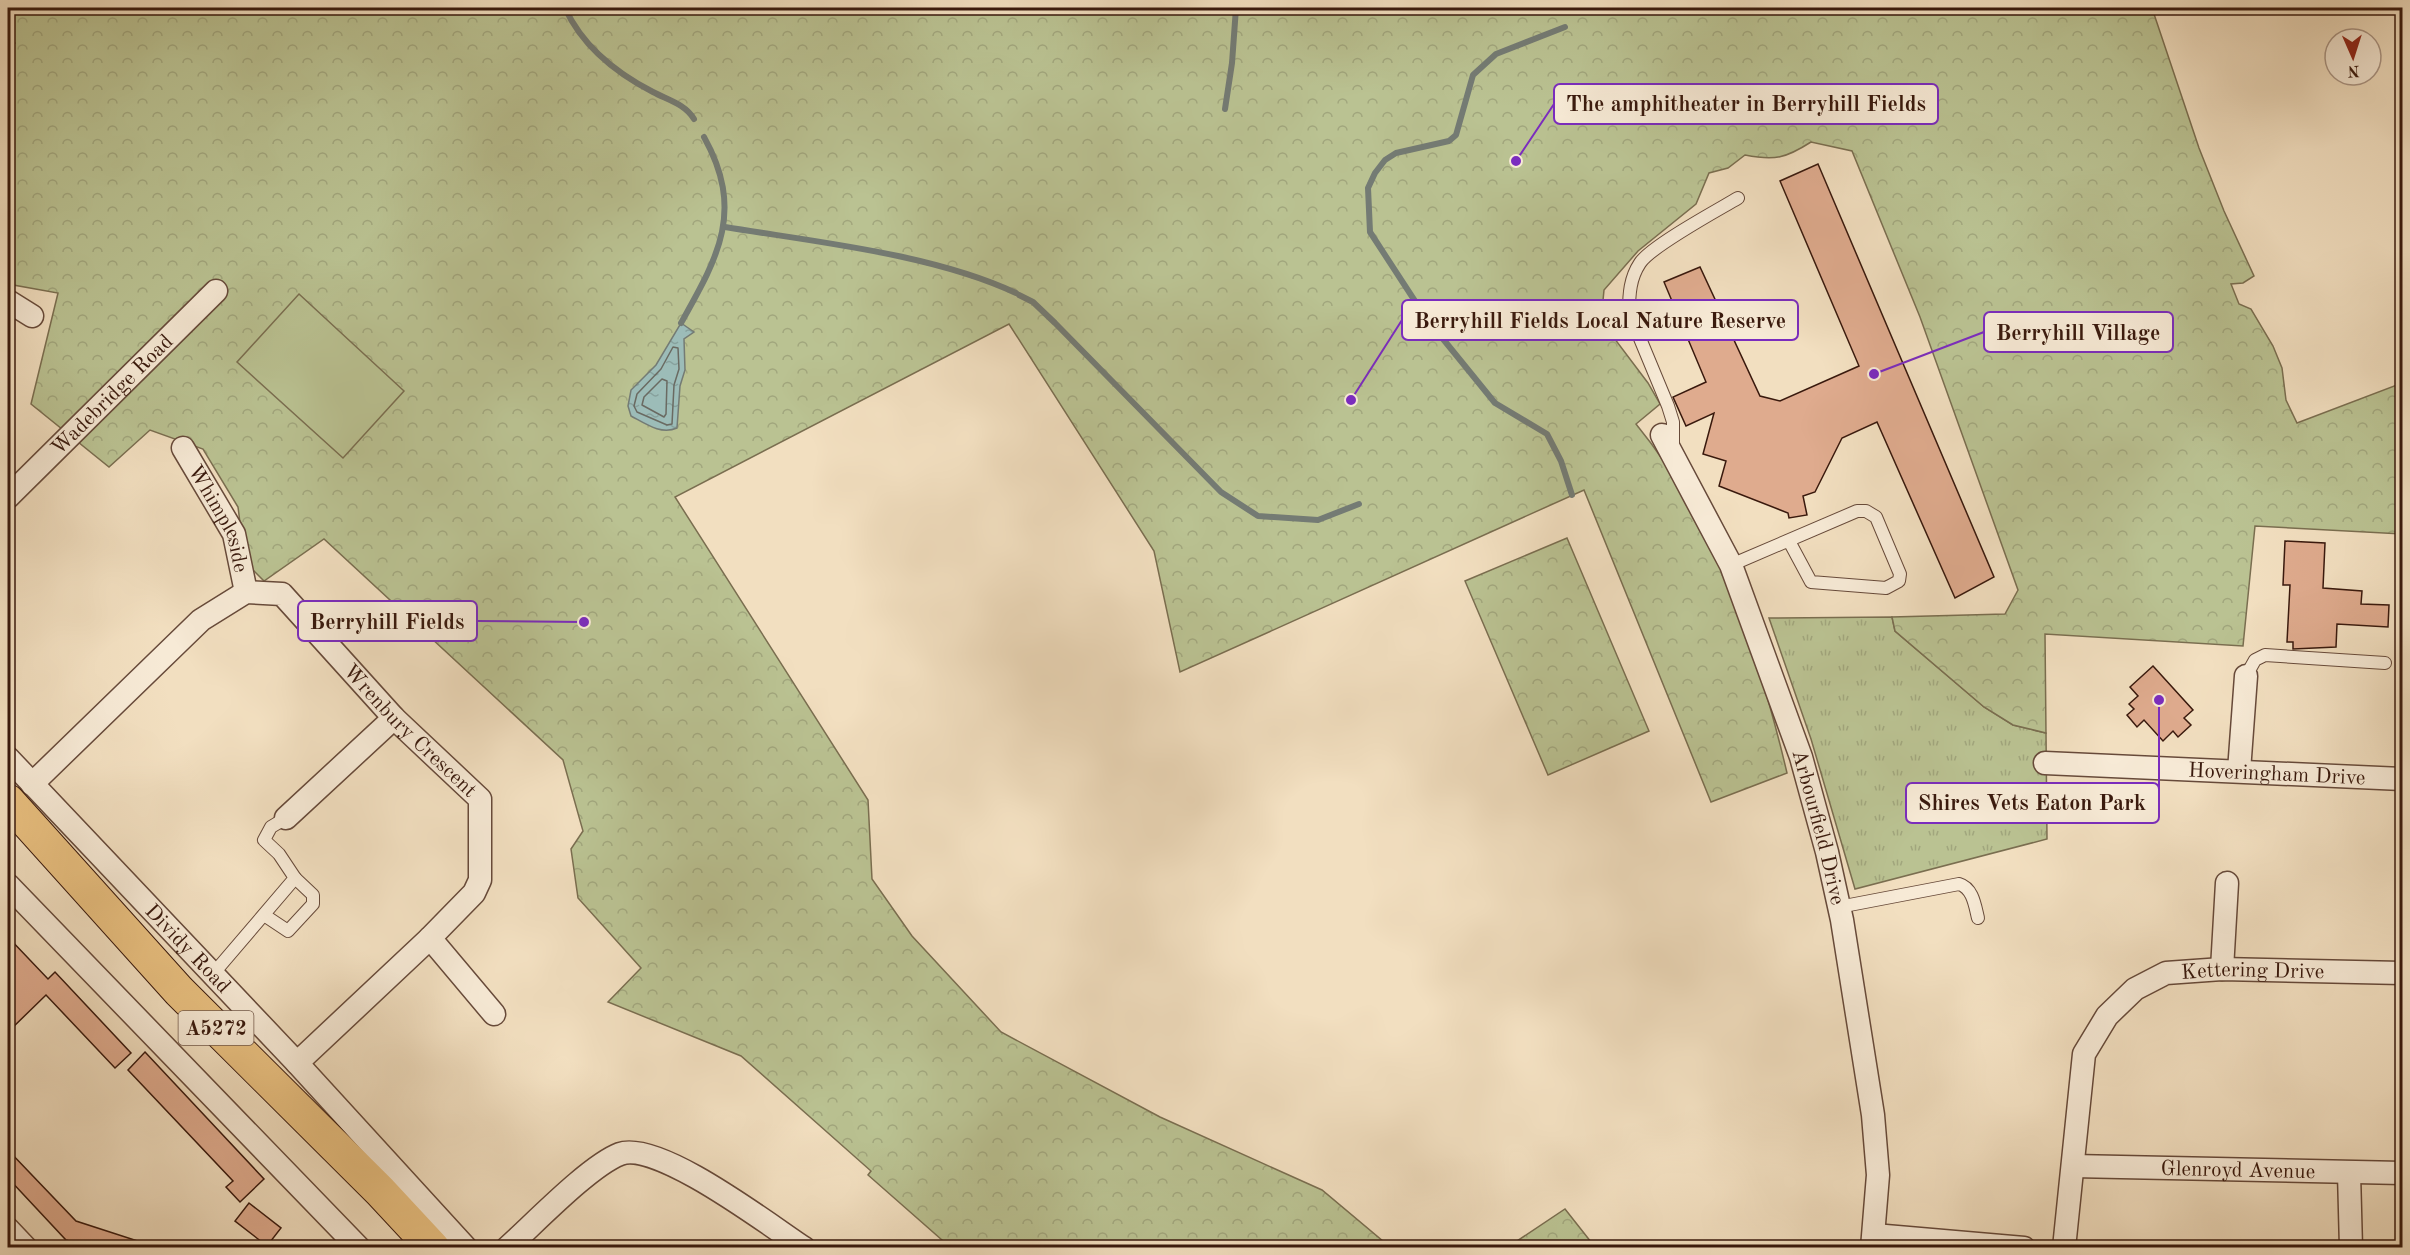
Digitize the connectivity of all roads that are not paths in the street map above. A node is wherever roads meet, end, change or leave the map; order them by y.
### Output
1 (1738, 198) dead end
2 (216, 291) dead end
3 (8, 301) edge
4 (32, 316) dead end
5 (1667, 443) joint
6 (183, 448) dead end
7 (8, 497) edge
8 (1789, 541) junction
9 (1731, 565) junction
10 (246, 592) junction
11 (2385, 663) dead end
12 (2246, 676) joint
13 (394, 718) junction
14 (8, 758) edge
15 (2045, 763) dead end
16 (2239, 771) junction
17 (2403, 779) edge
18 (14, 798) edge
19 (285, 818) joint
20 (296, 878) junction
21 (2227, 883) dead end
22 (8, 885) edge
23 (1839, 907) junction
24 (264, 915) junction
25 (1978, 918) dead end
26 (430, 938) junction
27 (2222, 969) junction
28 (2403, 973) edge
29 (213, 974) junction
30 (494, 1014) dead end
31 (297, 1063) junction
32 (2073, 1166) junction
33 (2349, 1173) junction
34 (2403, 1173) edge
35 (8, 1229) edge
36 (1873, 1241) edge
37 (26, 1248) edge
38 (359, 1248) edge
39 (433, 1248) edge
40 (466, 1248) edge
41 (507, 1248) edge
42 (804, 1248) edge
43 (2024, 1248) edge
44 (2064, 1248) edge
45 (2351, 1248) edge

1 - 5 lane
2 - 7 street, Wadebridge Road
3 - 4 street
5 - 9 street, Arbourfield Drive
6 - 10 street, Whimpleside
8 - 8 lane
8 - 9 lane
9 - 23 street, Arbourfield Drive
10 - 13 street, Wrenbury Crescent
10 - 18 street
11 - 12 lane
12 - 16 street
13 - 19 street
13 - 26 street, Wrenbury Crescent
14 - 18 street, Dividy Road
15 - 16 street, Hoveringham Drive
16 - 17 street, Hoveringham Drive
18 - 29 street, Dividy Road
18 - 39 main road, Dividy Road / A5272
19 - 20 lane
20 - 24 lane
20 - 24 lane
21 - 27 street
22 - 38 street
23 - 25 lane
23 - 36 street, Arbourfield Drive
24 - 29 lane
26 - 30 street
26 - 31 street, Wrenbury Crescent
27 - 28 street, Kettering Drive
27 - 32 street, Kettering Drive
29 - 31 street, Dividy Road
31 - 40 street, Dividy Road
32 - 33 street, Glenroyd Avenue
32 - 44 street, Kettering Drive
33 - 34 street, Glenroyd Avenue
33 - 45 street
35 - 37 street
36 - 43 street
41 - 42 street

